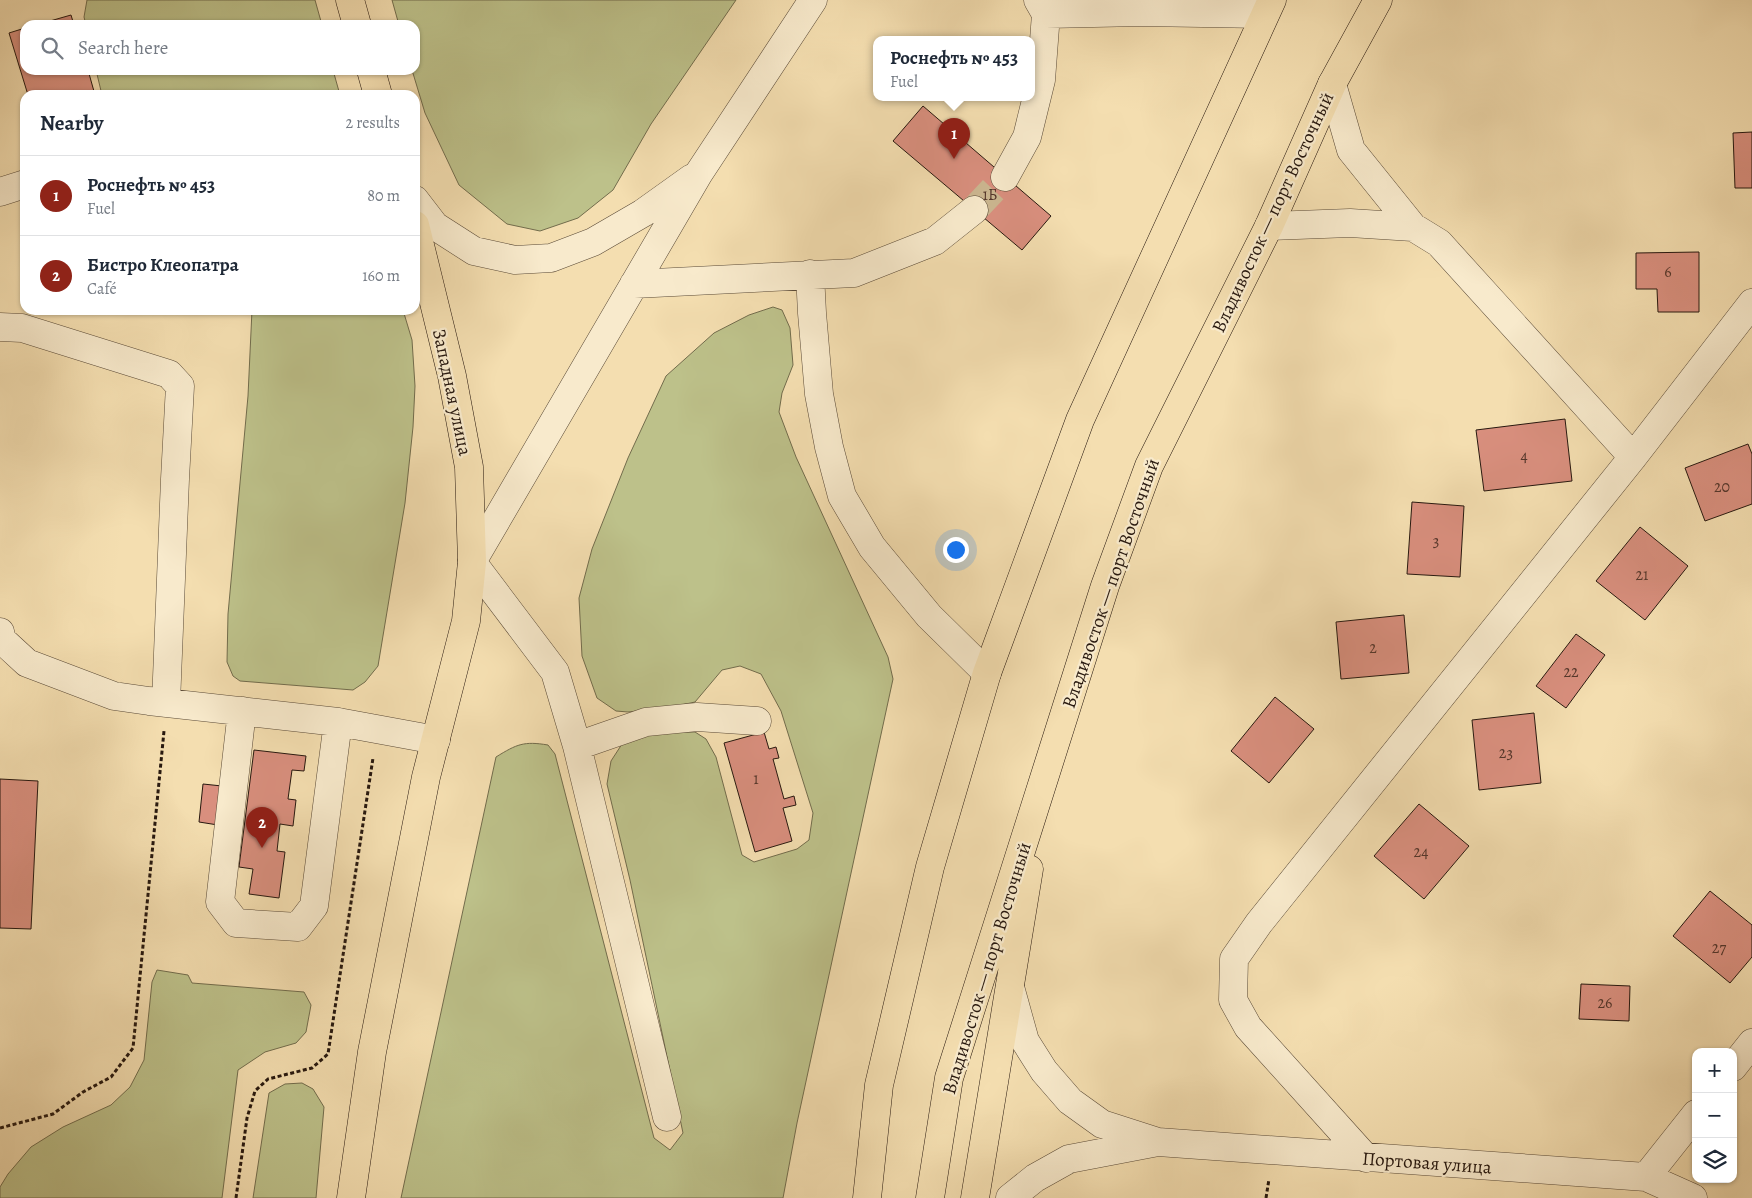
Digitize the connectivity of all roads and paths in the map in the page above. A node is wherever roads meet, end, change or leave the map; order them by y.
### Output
1 (350, 0) edge
2 (813, 0) edge
3 (1378, 0) edge
4 (1042, 7) edge
5 (1268, 7) edge
6 (356, 20) edge
7 (372, 75) edge
8 (1332, 84) junction
9 (377, 90) edge
10 (699, 173) junction
11 (1005, 177) tunnel mouth
12 (20, 186) edge
13 (0, 192) edge
14 (420, 206) edge
15 (974, 210) tunnel mouth
16 (1269, 226) junction
17 (1413, 227) junction
18 (420, 245) edge
19 (810, 274) junction
20 (634, 284) junction
21 (1752, 303) edge
22 (0, 327) edge
23 (1633, 456) junction
24 (472, 562) junction
25 (0, 632) edge
26 (987, 673) junction
27 (166, 703) junction
28 (242, 711) junction
29 (757, 721) dead end
30 (338, 722) junction
31 (377, 728) junction
32 (436, 740) junction
33 (577, 746) junction
34 (1046, 769) junction
35 (1010, 987) junction
36 (1752, 1043) edge
37 (1737, 1062) edge
38 (879, 1085) junction
39 (667, 1117) dead end
40 (1692, 1119) edge
41 (0, 1128) edge
42 (1158, 1142) junction
43 (1366, 1158) junction
44 (1646, 1177) junction
45 (236, 1198) edge
46 (351, 1198) edge
47 (856, 1198) edge
48 (867, 1198) edge
49 (930, 1198) edge
50 (975, 1198) edge
51 (1010, 1198) edge
52 (1692, 1198) edge

1 - 6 main road
2 - 10 street
3 - 8 main road, Владивосток — порт Восточный
4 - 5 street
4 - 11 street
5 - 26 main road
7 - 9 main road
8 - 16 main road, Владивосток — порт Восточный
8 - 17 street
10 - 14 street
10 - 20 street
12 - 13 street
15 - 19 street
16 - 17 street
16 - 34 main road, Владивосток — порт Восточный
17 - 23 street
18 - 24 main road, Западная улица
19 - 20 street
19 - 26 street
20 - 24 street
21 - 23 street
22 - 27 street
23 - 43 street
24 - 32 main road, Западная улица
24 - 33 street
25 - 27 street
26 - 38 main road
27 - 28 street
27 - 41 path
28 - 30 street
28 - 30 street
29 - 33 street
30 - 31 street
31 - 32 street
31 - 45 path
32 - 46 main road, Западная улица
33 - 39 street
34 - 35 main road
34 - 49 main road, Владивосток — порт Восточный
35 - 42 street
35 - 50 main road
36 - 37 street
38 - 47 main road
38 - 48 main road
40 - 44 street
42 - 43 street, Портовая улица
42 - 51 street
43 - 44 street, Портовая улица
44 - 52 street, Портовая улица

